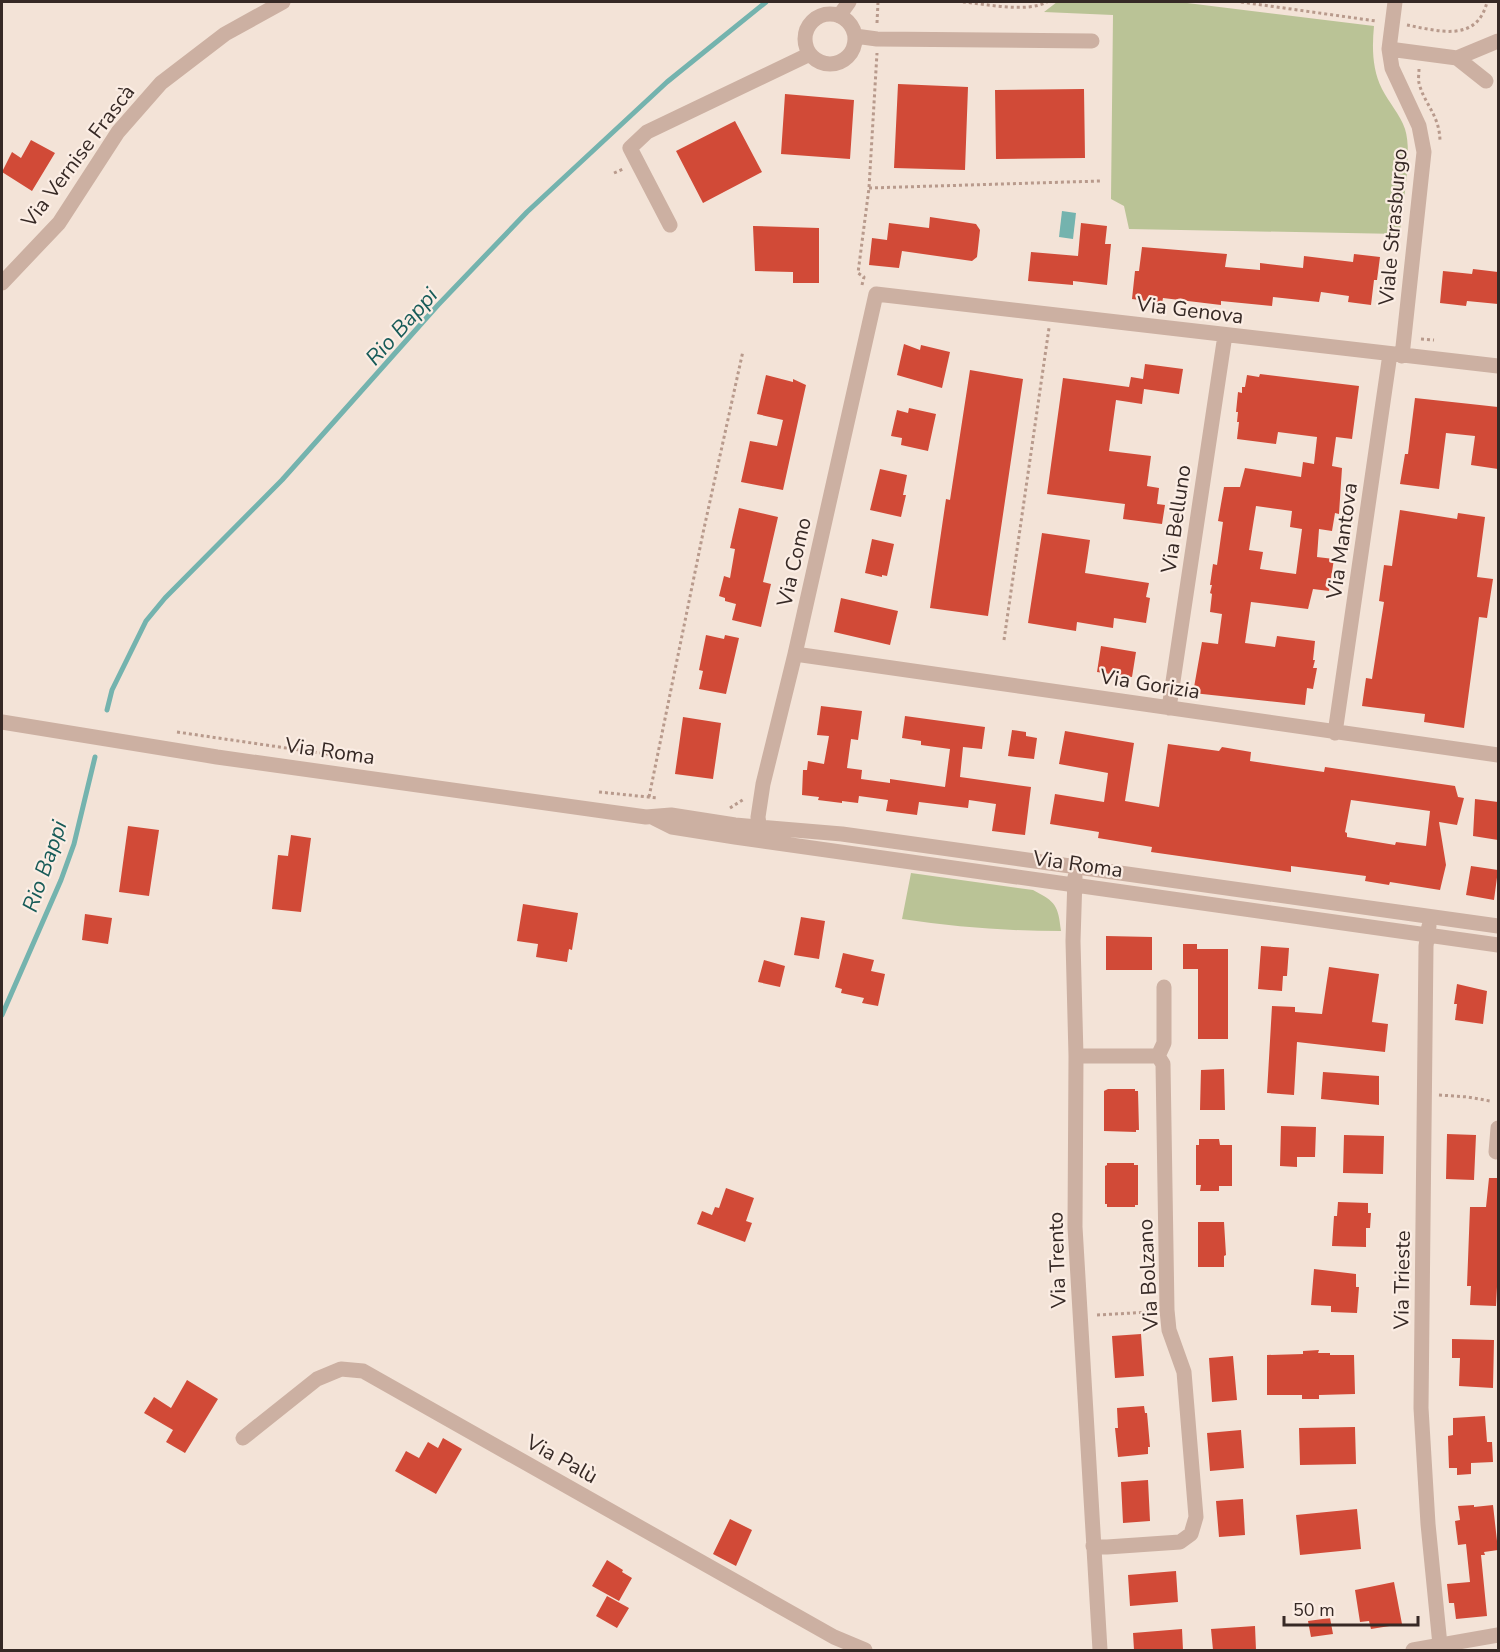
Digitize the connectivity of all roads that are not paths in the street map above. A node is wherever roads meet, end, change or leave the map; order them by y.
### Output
1 (283, 2) edge
2 (849, 2) edge
3 (1395, 2) edge
4 (839, 16) junction
5 (855, 36) junction
6 (1498, 40) edge
7 (1092, 41) dead end
8 (1389, 49) junction
9 (810, 54) junction
10 (1457, 58) junction
11 (1486, 81) dead end
12 (669, 225) dead end
13 (2, 283) edge
14 (876, 294) joint
15 (1225, 335) junction
16 (1396, 355) junction
17 (1498, 366) edge
18 (795, 654) junction
19 (1169, 708) junction
20 (2, 722) edge
21 (1335, 733) junction
22 (1498, 755) edge
23 (759, 833) junction
24 (1077, 867) junction
25 (1074, 885) junction
26 (1430, 916) junction
27 (1498, 926) edge
28 (1427, 936) junction
29 (1498, 945) edge
30 (1164, 987) dead end
31 (1076, 1056) junction
32 (1158, 1056) junction
33 (1498, 1128) edge
34 (1496, 1152) dead end
35 (243, 1438) dead end
36 (1094, 1545) junction
37 (1498, 1635) edge
38 (1440, 1645) junction
39 (865, 1650) edge
40 (1100, 1650) edge
41 (1413, 1650) edge

1 - 13 street, Via Vernise Frascà
2 - 4 street
3 - 8 street, Viale Strasburgo
4 - 5 street
4 - 9 street
5 - 7 street
5 - 9 street
6 - 10 street
8 - 10 street
8 - 16 street, Viale Strasburgo
9 - 12 street
10 - 11 street
14 - 15 street, Via Genova
14 - 18 street, Via Como
15 - 16 street, Via Genova
15 - 19 street, Via Belluno
16 - 17 street, Via Genova
16 - 21 street, Via Mantova
18 - 19 street, Via Gorizia
18 - 23 street, Via Como
19 - 21 street, Via Gorizia
20 - 23 street, Via Roma
21 - 22 street, Via Gorizia
23 - 24 street, Via Roma
23 - 25 street, Via Roma
24 - 25 street, Via Trento
24 - 26 street, Via Roma
25 - 28 street, Via Roma
25 - 31 street, Via Trento
26 - 27 street, Via Roma
26 - 28 street, Via Trieste
28 - 29 street, Via Roma
28 - 38 street, Via Trieste
30 - 32 street, Via Bolzano
31 - 32 street
31 - 36 street, Via Trento
32 - 36 street, Via Bolzano
33 - 34 street
35 - 39 street, Via Palù
36 - 40 street, Via Trento
37 - 38 street
38 - 41 street

